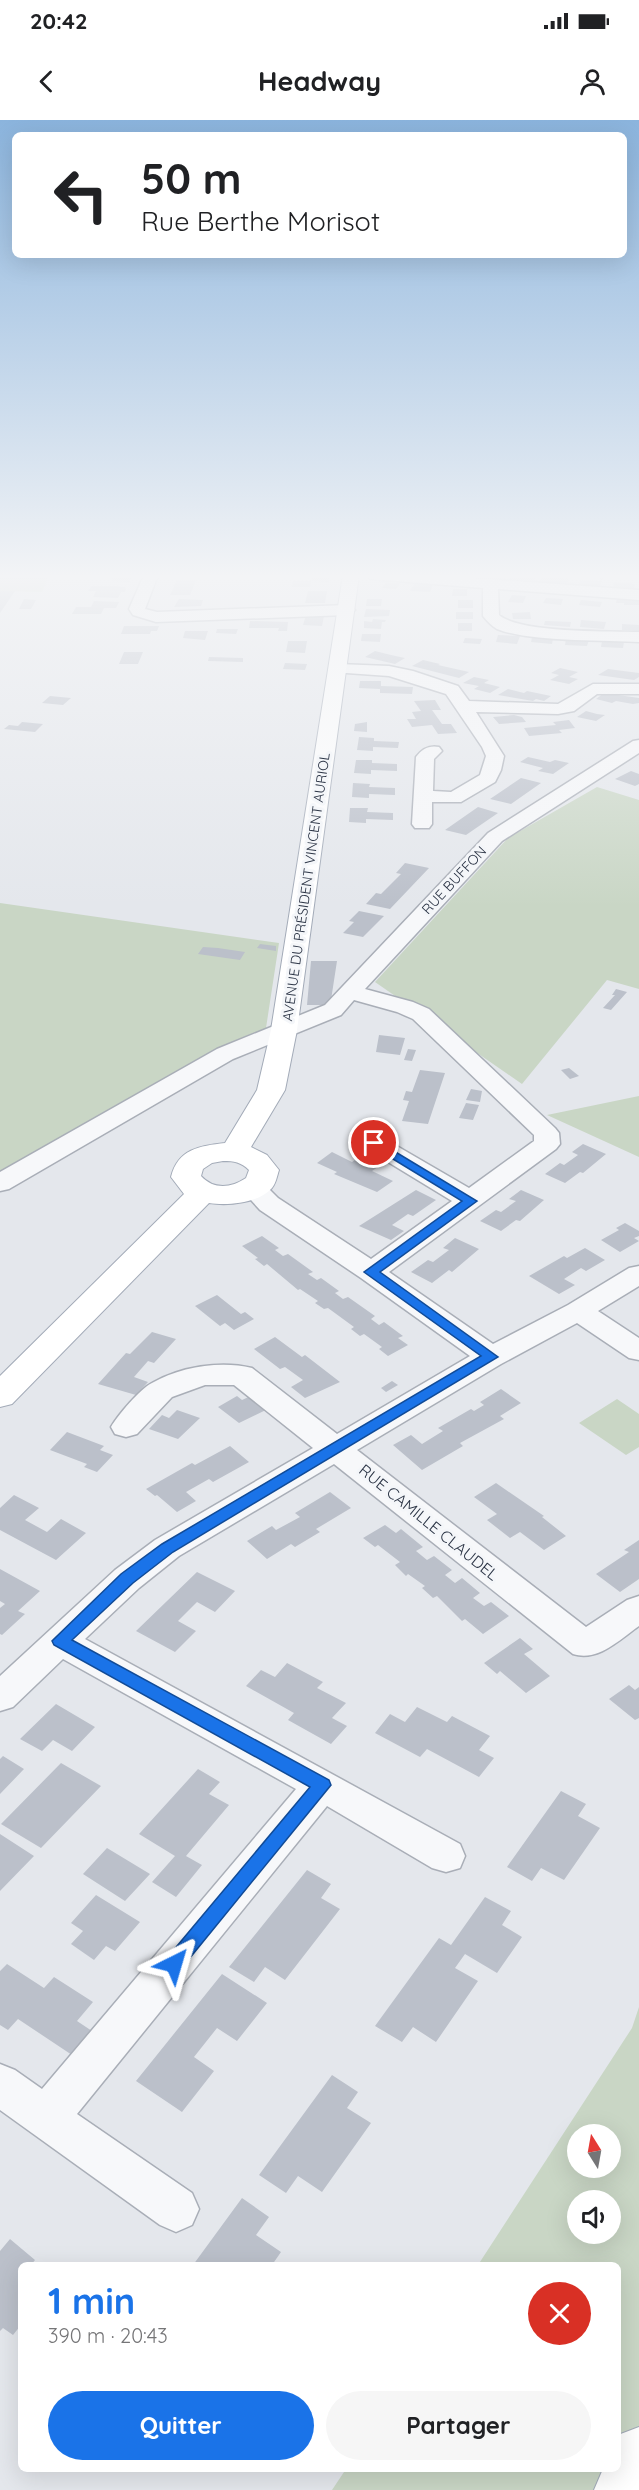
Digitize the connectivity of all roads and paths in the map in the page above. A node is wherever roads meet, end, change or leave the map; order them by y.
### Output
1 (336, 686) edge
2 (439, 686) edge
3 (639, 689) edge
4 (464, 706) junction
5 (639, 745) edge
6 (433, 751) dead end
7 (424, 796) junction
8 (422, 824) dead end
9 (349, 993) junction
10 (285, 1030) junction
11 (374, 1143) dead end
12 (234, 1152) junction
13 (0, 1183) edge
14 (253, 1188) junction
15 (203, 1192) junction
16 (471, 1201) junction
17 (371, 1272) junction
18 (639, 1274) edge
19 (578, 1311) junction
20 (639, 1352) edge
21 (491, 1357) junction
22 (0, 1396) edge
23 (126, 1426) dead end
24 (335, 1448) junction
25 (639, 1609) edge
26 (60, 1641) junction
27 (0, 1697) edge
28 (322, 1785) junction
29 (446, 1856) dead end
30 (0, 2084) edge
31 (46, 2118) junction
32 (176, 2209) dead end
33 (639, 2456) edge
34 (624, 2490) edge

1 - 10 main road, AVENUE DU PRÉSIDENT VINCENT AURIOL
2 - 4 street
3 - 4 street
4 - 7 street
5 - 9 street, RUE BUFFON
6 - 7 street
7 - 8 street
9 - 10 street, RUE BUFFON
9 - 16 street
10 - 12 main road, AVENUE DU PRÉSIDENT VINCENT AURIOL
10 - 13 street, RUE BUFFON
11 - 16 street
12 - 14 main road
12 - 15 main road
14 - 15 main road
14 - 17 street
15 - 22 main road
16 - 17 street
17 - 21 street
18 - 19 street
19 - 20 street
19 - 21 street
21 - 24 street
23 - 24 street, RUE CAMILLE CLAUDEL
24 - 25 street, RUE CAMILLE CLAUDEL
24 - 26 street
26 - 27 street
26 - 28 street
28 - 29 street
28 - 31 street
30 - 31 street
31 - 32 street
33 - 34 main road

